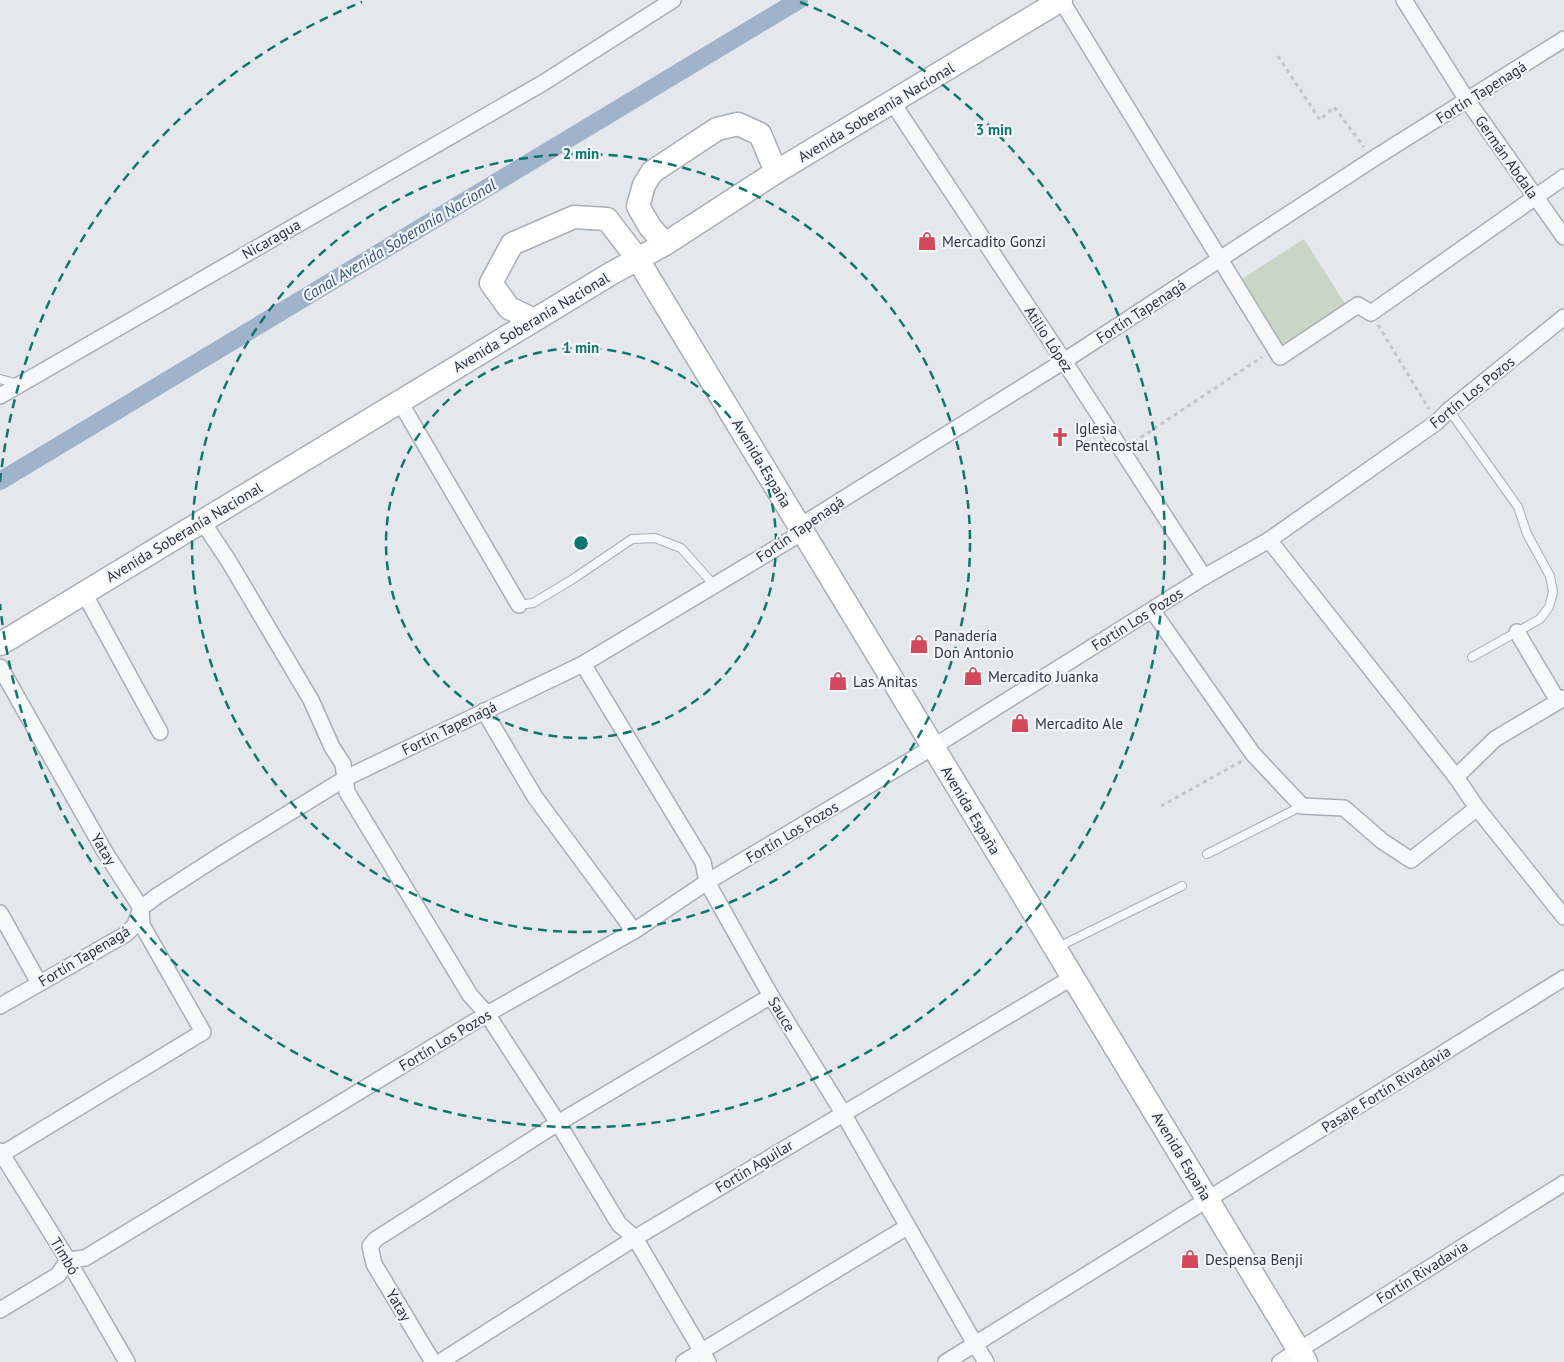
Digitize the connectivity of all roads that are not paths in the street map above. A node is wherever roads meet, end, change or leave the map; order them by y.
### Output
1 (673, 0) edge
2 (1061, 0) edge
3 (1404, 0) edge
4 (1564, 40) edge
5 (1467, 100) junction
6 (892, 102) junction
7 (776, 172) junction
8 (1564, 177) edge
9 (1535, 197) junction
10 (1564, 237) edge
11 (665, 244) junction
12 (637, 258) junction
13 (1219, 261) junction
14 (1564, 317) edge
15 (534, 320) junction
16 (1064, 361) junction
17 (0, 378) edge
18 (19, 384) junction
19 (0, 396) edge
20 (400, 402) junction
21 (1449, 410) junction
22 (202, 521) junction
23 (800, 526) junction
24 (1269, 540) junction
25 (1204, 576) junction
26 (714, 585) junction
27 (84, 593) junction
28 (519, 604) joint
29 (1152, 610) junction
30 (1517, 632) junction
31 (0, 644) edge
32 (1472, 657) dead end
33 (583, 664) junction
34 (0, 666) edge
35 (1561, 700) edge
36 (484, 711) junction
37 (160, 732) dead end
38 (933, 747) junction
39 (1456, 777) junction
40 (346, 778) junction
41 (1302, 806) junction
42 (1477, 808) junction
43 (1207, 854) dead end
44 (708, 882) junction
45 (1182, 886) dead end
46 (141, 908) junction
47 (0, 912) edge
48 (1564, 917) edge
49 (634, 931) junction
50 (1056, 948) junction
51 (1073, 977) junction
52 (1564, 978) edge
53 (39, 983) junction
54 (771, 996) junction
55 (0, 1006) edge
56 (487, 1014) junction
57 (843, 1113) junction
58 (558, 1123) junction
59 (1, 1153) edge
60 (1564, 1183) edge
61 (1208, 1199) junction
62 (907, 1227) junction
63 (635, 1238) junction
64 (68, 1260) junction
65 (0, 1310) edge
66 (975, 1344) junction
67 (1302, 1356) edge
68 (705, 1357) edge
69 (127, 1362) edge
70 (433, 1362) edge
71 (440, 1362) edge
72 (684, 1362) edge
73 (946, 1362) edge
74 (986, 1362) edge
75 (1280, 1362) edge

1 - 18 street, Nicaragua
2 - 6 main road, Avenida Soberanía Nacional
2 - 13 street
3 - 5 street, Germán Abdala
4 - 5 street, Fortín Tapenagá
5 - 9 street, Germán Abdala
5 - 13 street, Fortín Tapenagá
6 - 7 main road, Avenida Soberanía Nacional
6 - 16 street, Atilio López
7 - 11 main road, Avenida Soberanía Nacional
7 - 11 main road
8 - 9 street
9 - 10 street, Germán Abdala
9 - 13 street
11 - 12 main road, Avenida Soberanía Nacional
12 - 15 main road, Avenida Soberanía Nacional
12 - 15 main road, Avenida España
12 - 23 main road, Avenida España
13 - 16 street, Fortín Tapenagá
14 - 21 street, Fortín Los Pozos
15 - 20 main road, Avenida Soberanía Nacional
16 - 23 street, Fortín Tapenagá
16 - 25 street, Atilio López
17 - 18 lane
18 - 19 street, Nicaragua
20 - 22 main road, Avenida Soberanía Nacional
20 - 28 street
21 - 24 street, Fortín Los Pozos
21 - 30 lane
22 - 27 main road, Avenida Soberanía Nacional
22 - 40 street
23 - 26 street, Fortín Tapenagá
23 - 38 main road, Avenida España
24 - 25 street, Fortín Los Pozos
24 - 39 street
25 - 29 street, Fortín Los Pozos
26 - 28 lane
26 - 33 street, Fortín Tapenagá
27 - 31 main road, Avenida Soberanía Nacional
27 - 37 street
29 - 38 street, Fortín Los Pozos
29 - 41 street
30 - 32 lane
30 - 35 street
33 - 36 street, Fortín Tapenagá
33 - 44 street, Sauce
34 - 46 street, Yatay
35 - 39 street
36 - 40 street, Fortín Tapenagá
36 - 49 street
38 - 44 street, Fortín Los Pozos
38 - 50 main road, Avenida España
39 - 42 street
40 - 46 street, Fortín Tapenagá
40 - 56 street
41 - 42 street
41 - 43 lane
42 - 48 street
44 - 49 street, Fortín Los Pozos
44 - 54 street, Sauce
45 - 50 lane
46 - 53 street, Fortín Tapenagá
46 - 59 street, Yatay
47 - 53 street
49 - 56 street, Fortín Los Pozos
50 - 51 main road, Avenida España
51 - 57 street, Fortín Aguilar
51 - 61 main road, Avenida España
52 - 61 street, Pasaje Fortín Rivadavia
53 - 55 street, Fortín Tapenagá
54 - 57 street, Sauce
54 - 58 street
56 - 58 street
56 - 64 street, Fortín Los Pozos
57 - 62 street, Sauce
57 - 63 street, Fortín Aguilar
58 - 63 street
58 - 70 street, Yatay
59 - 64 street, Timbó
60 - 67 street, Fortín Rivadavia
61 - 66 street, Pasaje Fortín Rivadavia
61 - 67 main road, Avenida España
62 - 66 street, Sauce
62 - 68 street
63 - 68 street
63 - 71 street, Fortín Aguilar
64 - 65 street
64 - 69 street, Timbó
66 - 73 street, Pasaje Fortín Rivadavia
66 - 74 street, Sauce
67 - 75 street, Fortín Rivadavia
68 - 72 street

